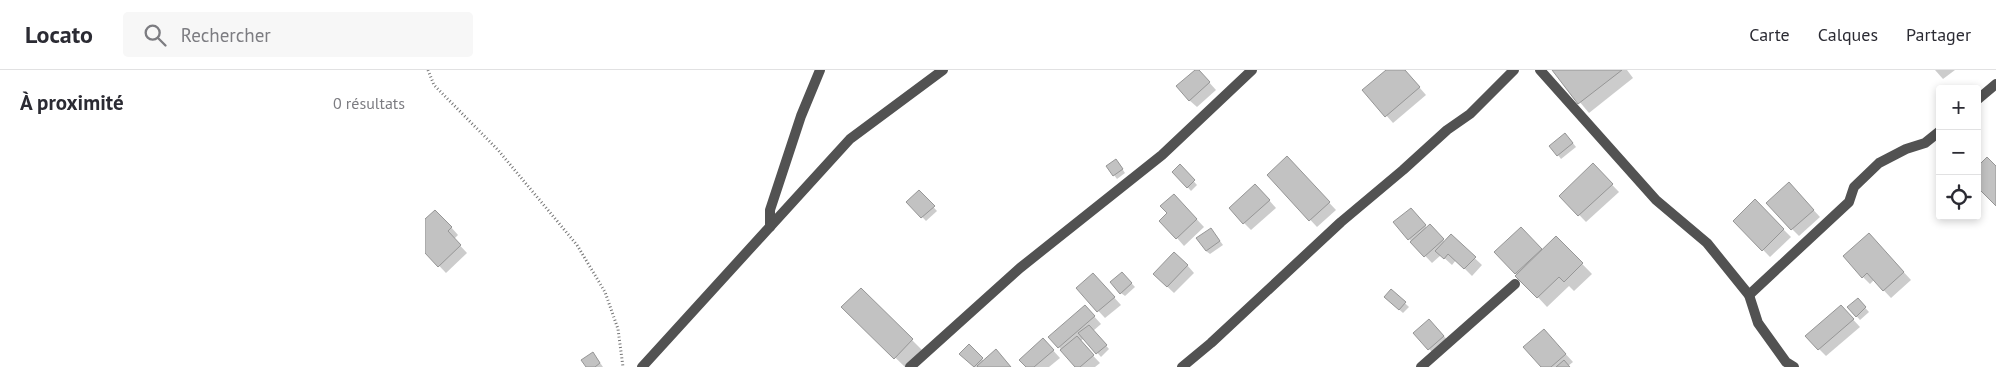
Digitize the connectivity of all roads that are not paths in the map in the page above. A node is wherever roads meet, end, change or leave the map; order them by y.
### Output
1 (820, 70) edge
2 (943, 70) edge
3 (1252, 70) edge
4 (1514, 70) edge
5 (1540, 70) edge
6 (1996, 84) edge
7 (1981, 97) edge
8 (1936, 134) edge
9 (771, 227) junction
10 (1515, 284) dead end
11 (1749, 295) junction
12 (642, 367) edge
13 (910, 367) edge
14 (1182, 367) edge
15 (1421, 367) edge
16 (1794, 367) edge

1 - 9 street
2 - 9 street
3 - 13 street
4 - 14 street
5 - 11 street
6 - 7 street
8 - 11 street
9 - 12 street
10 - 15 street
11 - 16 street

